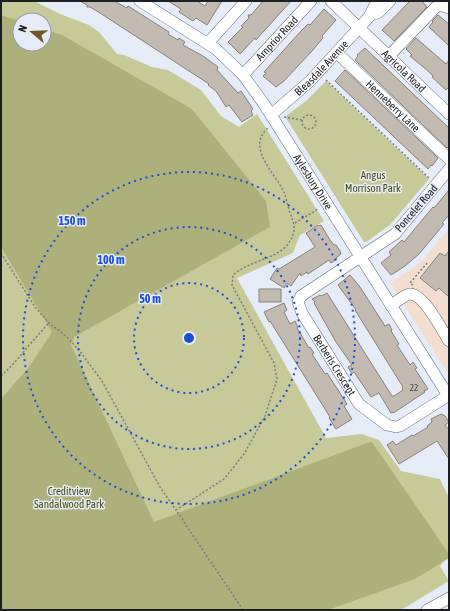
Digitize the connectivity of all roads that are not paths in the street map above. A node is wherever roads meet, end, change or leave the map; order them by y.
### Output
1 (246, 1) edge
2 (311, 1) edge
3 (331, 1) edge
4 (380, 1) edge
5 (390, 1) edge
6 (146, 2) edge
7 (449, 8) edge
8 (369, 18) junction
9 (360, 28) junction
10 (208, 43) junction
11 (337, 53) junction
12 (389, 56) junction
13 (243, 75) junction
14 (449, 114) edge
15 (271, 115) junction
16 (449, 159) edge
17 (449, 169) edge
18 (360, 257) junction
19 (392, 306) junction
20 (449, 341) edge
21 (449, 396) edge
22 (449, 598) edge
23 (427, 610) edge

1 - 10 street
2 - 13 street, Arnprior Road
3 - 9 street, Agricola Road
4 - 8 street, Bleasdale Avenue
5 - 8 street, Bleasdale Avenue
6 - 10 street, Aylesbury Drive
7 - 12 street
8 - 9 street, Bleasdale Avenue
9 - 11 street, Bleasdale Avenue
9 - 12 street, Agricola Road
10 - 13 street, Aylesbury Drive
11 - 15 street, Bleasdale Avenue
11 - 16 street, Henneberry Lane
12 - 14 street, Agricola Road
13 - 15 street, Aylesbury Drive
15 - 18 street, Aylesbury Drive
17 - 18 street, Poncelet Road
18 - 19 street, Aylesbury Drive
18 - 21 street, Berberis Crescent
19 - 20 street
19 - 21 street, Aylesbury Drive
22 - 23 street

